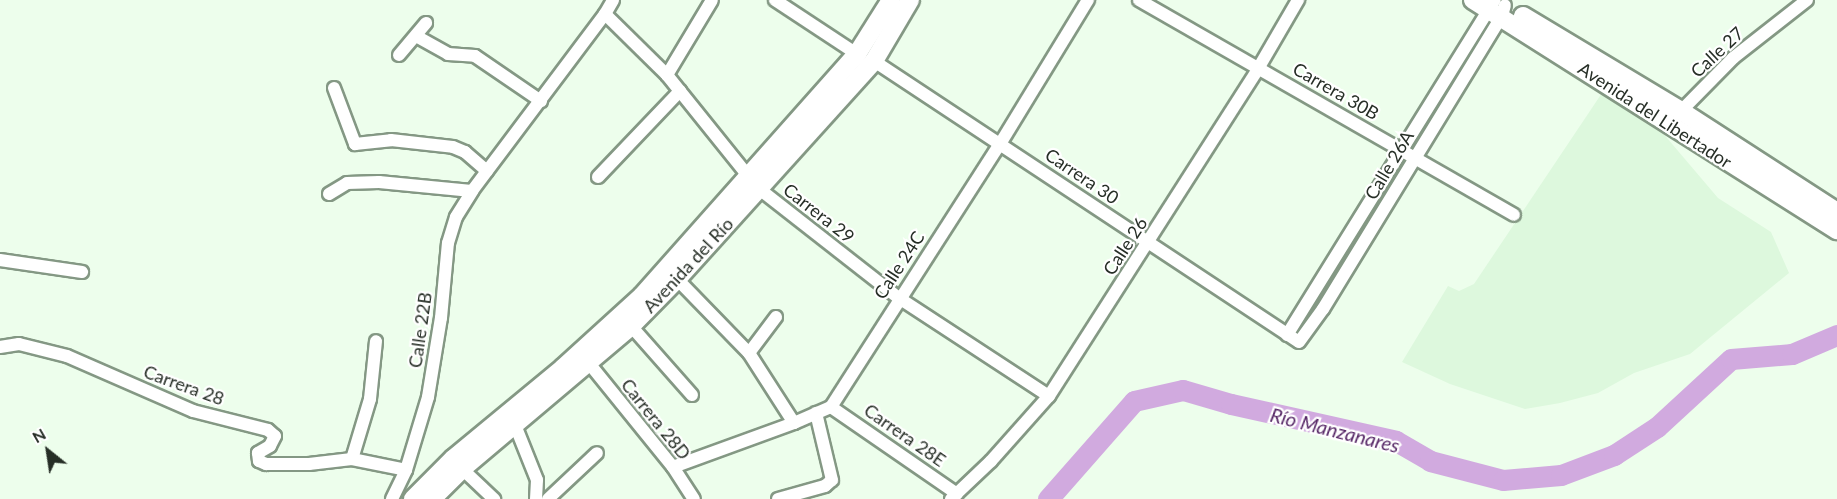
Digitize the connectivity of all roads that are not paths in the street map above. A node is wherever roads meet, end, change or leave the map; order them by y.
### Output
1 (613, 0) edge
2 (712, 0) edge
3 (775, 0) edge
4 (891, 0) edge
5 (910, 0) edge
6 (1088, 0) edge
7 (1139, 0) edge
8 (1298, 0) edge
9 (1473, 0) edge
10 (1807, 0) edge
11 (1498, 6) edge
12 (605, 14) junction
13 (426, 23) dead end
14 (416, 36) junction
15 (399, 55) dead end
16 (866, 57) junction
17 (1259, 67) junction
18 (667, 75) junction
19 (334, 88) dead end
20 (680, 91) junction
21 (541, 101) junction
22 (1681, 111) junction
23 (1000, 144) junction
24 (1402, 150) junction
25 (1415, 157) junction
26 (487, 171) junction
27 (598, 177) dead end
28 (754, 183) junction
29 (472, 191) junction
30 (329, 194) dead end
31 (1807, 202) junction
32 (1837, 212) edge
33 (1514, 215) dead end
34 (1837, 230) edge
35 (1149, 242) junction
36 (0, 260) edge
37 (82, 272) dead end
38 (678, 279) junction
39 (899, 298) junction
40 (776, 317) dead end
41 (631, 326) junction
42 (1287, 335) junction
43 (376, 341) dead end
44 (1299, 342) joint
45 (0, 347) edge
46 (749, 353) junction
47 (588, 362) junction
48 (692, 395) dead end
49 (1049, 396) junction
50 (831, 407) junction
51 (816, 413) junction
52 (794, 423) junction
53 (515, 425) junction
54 (597, 453) dead end
55 (352, 459) junction
56 (457, 464) junction
57 (673, 466) junction
58 (406, 470) junction
59 (954, 497) edge
60 (392, 499) edge
61 (413, 499) edge
62 (432, 499) edge
63 (494, 499) edge
64 (536, 499) edge
65 (548, 499) edge
66 (694, 499) edge
67 (778, 499) edge

1 - 12 street, Calle 22B
2 - 18 street
3 - 16 street, Carrera 30
4 - 16 main road, Avenida del Río
5 - 16 main road, Avenida del Río
6 - 23 street, Calle 24C
7 - 17 street, Carrera 30B
8 - 17 street, Calle 26
9 - 11 main road, Avenida del Libertador
10 - 22 street, Calle 27
11 - 22 main road, Avenida del Libertador
11 - 24 street, Calle 26A
11 - 25 street, Calle 26A
11 - 31 main road, Avenida del Libertador
12 - 18 street, Carrera 29
12 - 21 street, Calle 22B
13 - 14 street
14 - 15 street
14 - 21 street
16 - 23 street, Carrera 30
16 - 28 main road, Avenida del Río
17 - 24 street, Carrera 30B
17 - 35 street, Calle 26
18 - 20 street, Carrera 29
19 - 26 street
20 - 27 street
20 - 28 street, Carrera 29
21 - 26 street, Calle 22B
22 - 31 main road, Avenida del Libertador
23 - 35 street, Carrera 30
23 - 39 street, Calle 24C
24 - 25 street, Carrera 30B
24 - 42 street, Calle 26A
25 - 33 street, Carrera 30B
25 - 44 street, Calle 26A
26 - 29 street, Calle 22B
28 - 38 main road, Avenida del Río
28 - 39 street, Carrera 29
28 - 56 main road, Avenida del Río
29 - 30 street
29 - 58 street, Calle 22B
31 - 32 main road, Avenida del Libertador
31 - 34 main road, Avenida del Libertador
35 - 42 street, Carrera 30
35 - 49 street, Calle 26
36 - 37 street
38 - 41 main road, Avenida del Río
38 - 46 street
39 - 49 street, Carrera 29
39 - 50 street, Calle 24C
40 - 46 street
41 - 47 main road, Avenida del Río
41 - 48 street
42 - 44 street, Carrera 30
43 - 55 street
45 - 55 street, Carrera 28
46 - 52 street
47 - 53 main road, Avenida del Río
47 - 57 street, Carrera 28D
49 - 59 street, Calle 26
50 - 51 street
50 - 59 street, Carrera 28E
51 - 52 street
51 - 67 street
52 - 57 street
53 - 56 main road, Avenida del Río
53 - 64 street
54 - 65 street
55 - 58 street
56 - 61 main road, Avenida del Río
56 - 62 main road, Avenida del Río
56 - 63 street
57 - 66 street, Carrera 28D
58 - 60 street, Calle 22B

